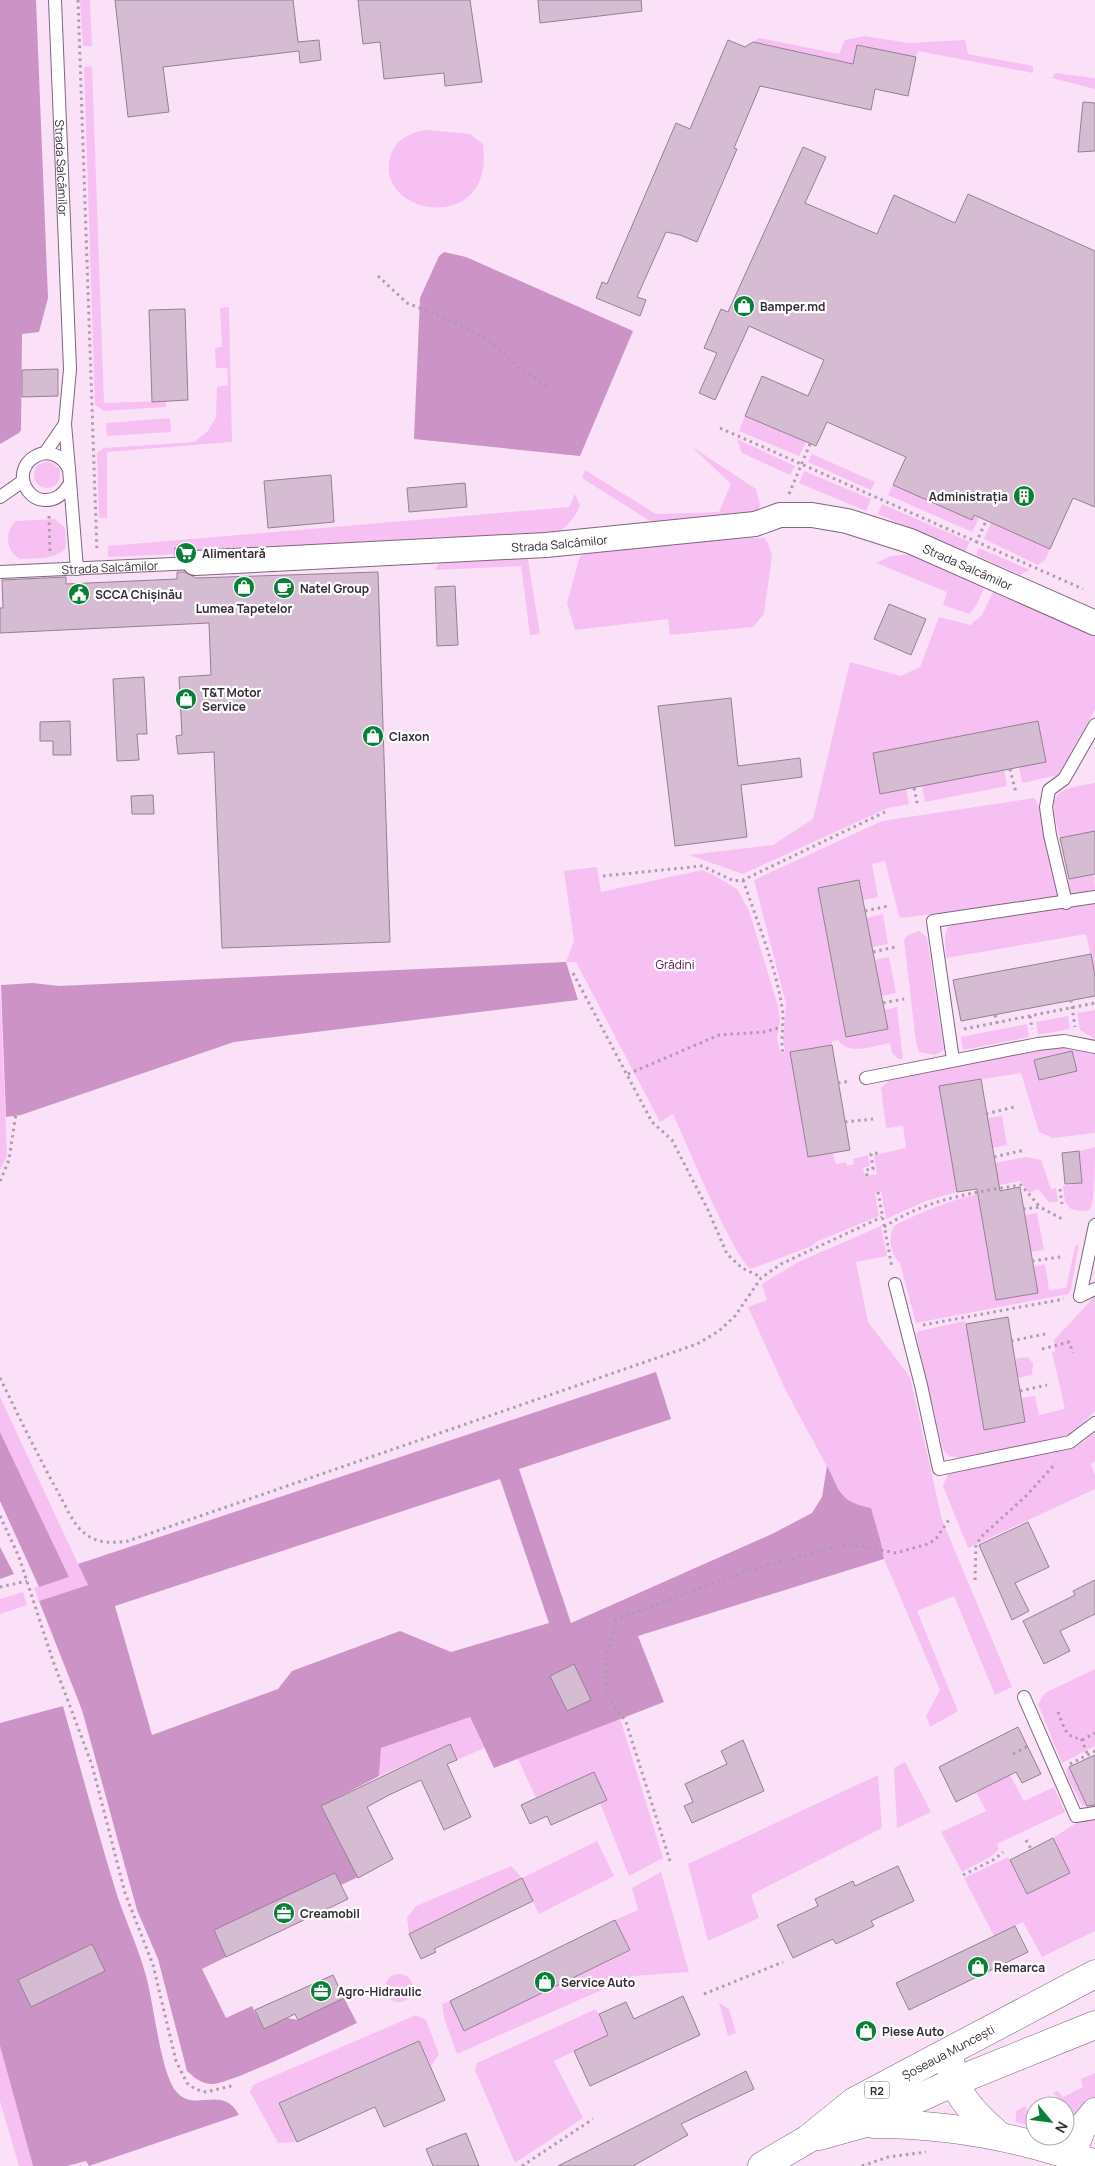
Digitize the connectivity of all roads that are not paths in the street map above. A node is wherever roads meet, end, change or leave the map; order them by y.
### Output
1 (55, 0) edge
2 (65, 424) junction
3 (45, 453) junction
4 (69, 470) junction
5 (23, 481) junction
6 (69, 484) junction
7 (0, 497) edge
8 (195, 563) joint
9 (77, 568) junction
10 (0, 572) edge
11 (1095, 623) edge
12 (1095, 725) edge
13 (1095, 897) edge
14 (1066, 903) junction
15 (1095, 1047) edge
16 (953, 1060) junction
17 (866, 1078) dead end
18 (1095, 1225) edge
19 (895, 1284) road end
20 (1095, 1289) edge
21 (1095, 1423) edge
22 (1024, 1697) dead end
23 (1095, 1813) edge
24 (1095, 1974) edge
25 (1095, 2025) edge
26 (951, 2049) junction
27 (954, 2082) junction
28 (1095, 2112) edge
29 (862, 2124) junction
30 (999, 2136) junction
31 (808, 2139) junction
32 (1076, 2162) edge
33 (762, 2166) edge

1 - 2 lane, Strada Salcâmilor
2 - 3 lane, Strada Salcâmilor
2 - 4 lane, Strada Salcâmilor
3 - 4 lane
3 - 5 lane, Strada Salcâmilor
4 - 6 lane, Strada Salcâmilor
5 - 6 lane
5 - 7 lane
6 - 9 lane, Strada Salcâmilor
8 - 9 lane, Strada Salcâmilor
8 - 11 street, Strada Salcâmilor
9 - 10 lane, Strada Salcâmilor
12 - 14 lane
13 - 14 lane
14 - 16 lane
15 - 16 lane
16 - 17 lane
18 - 20 lane
19 - 21 lane
22 - 23 lane
24 - 26 main road, Șoseaua Muncești / R2
25 - 27 main road, Șoseaua Muncești / R2
26 - 27 main road
26 - 31 main road, Șoseaua Muncești / R2
27 - 29 main road, Șoseaua Muncești / R2
27 - 30 main road
28 - 32 main road
29 - 30 main road
29 - 31 main road, Șoseaua Muncești / R2
30 - 32 main road
31 - 33 main road, Șoseaua Muncești / R2

